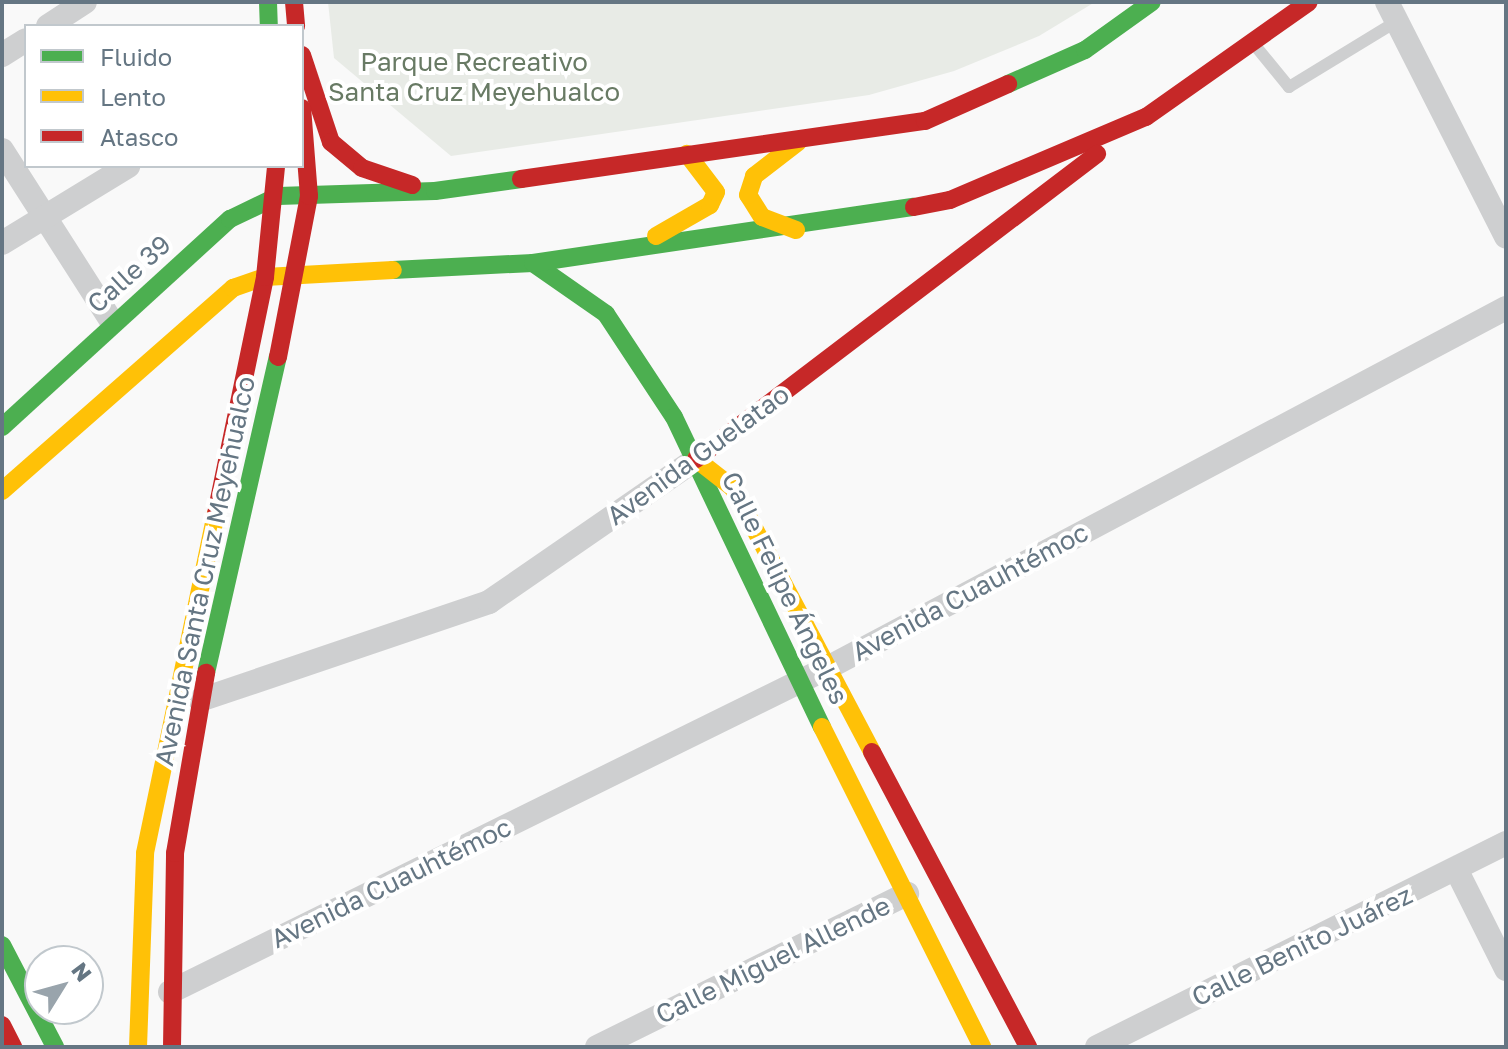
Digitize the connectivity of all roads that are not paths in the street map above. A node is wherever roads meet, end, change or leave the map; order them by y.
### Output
1 (85, 2) edge
2 (268, 2) edge
3 (294, 2) edge
4 (1152, 2) edge
5 (1309, 2) edge
6 (1392, 11) edge
7 (51, 24) edge
8 (269, 24) edge
9 (296, 24) edge
10 (24, 41) edge
11 (1253, 43) junction
12 (2, 55) edge
13 (304, 62) edge
14 (1146, 117) junction
15 (304, 133) edge
16 (801, 140) junction
17 (2, 150) edge
18 (687, 154) junction
19 (125, 168) edge
20 (276, 168) edge
21 (435, 191) junction
22 (278, 196) junction
23 (309, 196) junction
24 (43, 217) junction
25 (796, 230) junction
26 (1506, 237) edge
27 (2, 243) edge
28 (637, 245) junction
29 (533, 263) junction
30 (265, 277) junction
31 (296, 277) junction
32 (1506, 308) edge
33 (112, 322) junction
34 (2, 427) edge
35 (696, 459) junction
36 (2, 491) edge
37 (833, 665) junction
38 (802, 681) junction
39 (200, 700) junction
40 (1506, 843) edge
41 (1456, 869) junction
42 (907, 894) junction
43 (2, 945) edge
44 (1506, 969) edge
45 (170, 992) junction
46 (2, 1025) edge
47 (13, 1047) edge
48 (55, 1047) edge
49 (138, 1047) edge
50 (172, 1047) edge
51 (597, 1047) edge
52 (982, 1047) edge
53 (1028, 1047) edge
54 (1097, 1047) edge

1 - 7 street
2 - 8 street
3 - 9 street
4 - 16 street
5 - 11 street, Avenida Guelatao
6 - 11 lane
6 - 26 street
10 - 12 street
11 - 14 street, Avenida Guelatao
13 - 21 street
14 - 25 street, Avenida Guelatao
14 - 35 street, Avenida Guelatao
15 - 23 street, Avenida Santa Cruz Meyehualco
16 - 18 street
16 - 25 street
17 - 24 street
18 - 21 street
18 - 28 street
19 - 24 street
20 - 22 street, Avenida Santa Cruz Meyehualco
21 - 23 street
22 - 23 street, Calle 39
22 - 30 street, Avenida Santa Cruz Meyehualco
22 - 33 street, Calle 39
23 - 31 street, Avenida Santa Cruz Meyehualco
24 - 27 street
24 - 33 street
25 - 28 street, Avenida Guelatao
28 - 29 street, Avenida Guelatao
29 - 31 street, Avenida Guelatao
29 - 35 street
30 - 31 street
30 - 36 street
30 - 49 street, Avenida Santa Cruz Meyehualco
31 - 39 street, Avenida Santa Cruz Meyehualco
32 - 37 street, Avenida Cuauhtémoc
33 - 34 street, Calle 39
35 - 37 street, Calle Felipe Ángeles
35 - 38 street, Calle Felipe Ángeles
35 - 39 street, Avenida Guelatao
37 - 38 street, Avenida Cuauhtémoc
37 - 53 street, Calle Felipe Ángeles
38 - 42 street, Calle Felipe Ángeles
38 - 45 street, Avenida Cuauhtémoc
39 - 45 street, Avenida Santa Cruz Meyehualco
40 - 41 street, Calle Benito Juárez
41 - 44 street
41 - 54 street, Calle Benito Juárez
42 - 51 street, Calle Miguel Allende
42 - 52 street, Calle Felipe Ángeles
43 - 48 street
45 - 50 street, Avenida Santa Cruz Meyehualco
46 - 47 street

